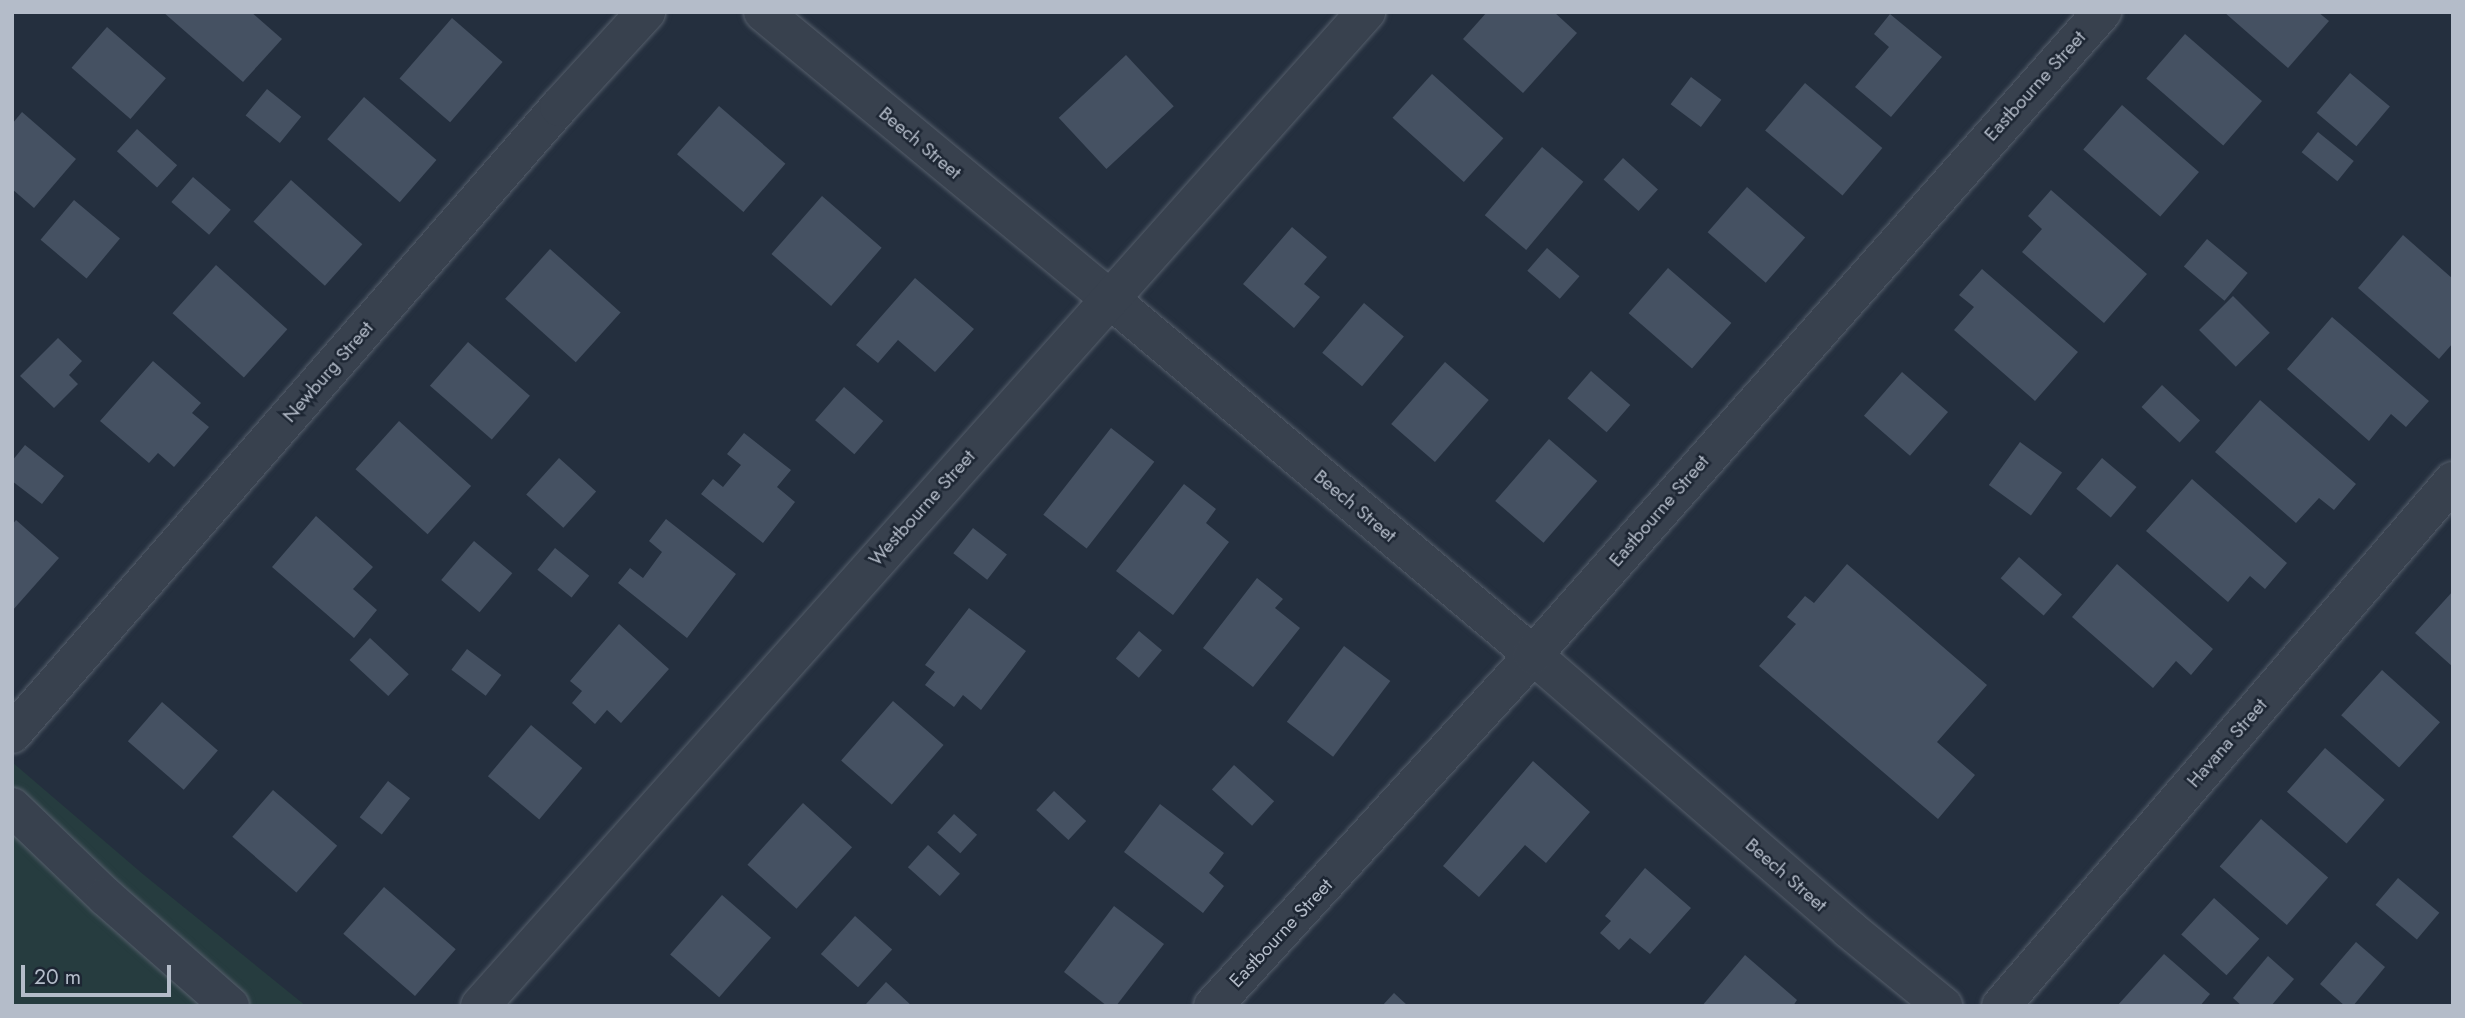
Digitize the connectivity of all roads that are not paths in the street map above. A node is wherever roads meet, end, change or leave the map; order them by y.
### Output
1 (646, 12) edge
2 (763, 12) edge
3 (1366, 12) edge
4 (2102, 12) edge
5 (1110, 299) junction
6 (2453, 481) edge
7 (1533, 655) junction
8 (12, 734) edge
9 (12, 807) edge
10 (230, 1006) edge
11 (480, 1006) edge
12 (1213, 1006) edge
13 (1943, 1006) edge
14 (2001, 1006) edge

1 - 8 street, Newburg Street
2 - 5 street, Beech Street
3 - 5 street, Westbourne Street
4 - 7 street, Eastbourne Street
5 - 7 street, Beech Street
5 - 11 street, Westbourne Street
6 - 14 street, Havana Street
7 - 12 street, Eastbourne Street
7 - 13 street, Beech Street
9 - 10 street

